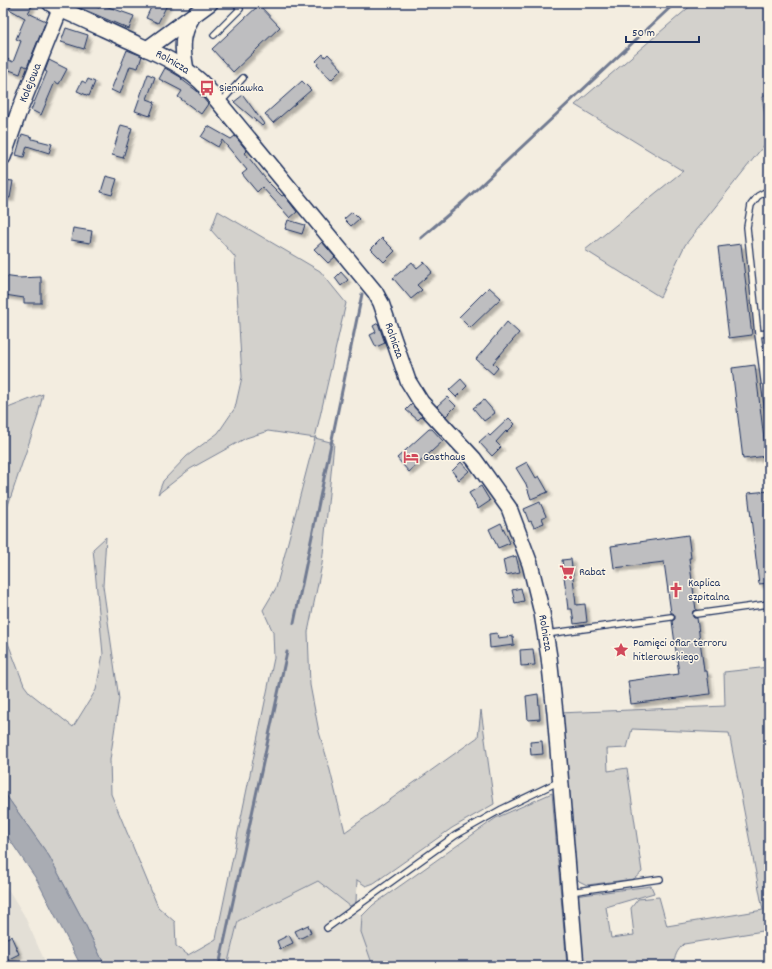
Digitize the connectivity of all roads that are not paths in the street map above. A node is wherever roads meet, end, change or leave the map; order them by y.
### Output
1 (210, 3) edge
2 (235, 3) edge
3 (55, 6) edge
4 (194, 14) junction
5 (214, 35) dead end
6 (147, 49) junction
7 (186, 70) junction
8 (243, 78) dead end
9 (220, 103) junction
10 (3, 157) edge
11 (769, 190) edge
12 (769, 333) edge
13 (758, 334) junction
14 (769, 418) edge
15 (769, 604) edge
16 (696, 614) dead end
17 (671, 617) dead end
18 (546, 634) junction
19 (561, 781) junction
20 (660, 880) dead end
21 (570, 892) junction
22 (327, 928) dead end
23 (576, 966) edge

1 - 4 street
2 - 5 lane
3 - 6 street, Rolnicza
3 - 10 street, Kolejowa
4 - 6 street
4 - 7 street
6 - 7 street, Rolnicza
7 - 9 street, Rolnicza
8 - 9 lane
9 - 18 street, Rolnicza
11 - 13 lane
12 - 13 lane
13 - 14 lane
15 - 16 lane
17 - 18 lane
18 - 19 street, Rolnicza
19 - 21 street, Rolnicza
19 - 22 lane
20 - 21 lane
21 - 23 street, Rolnicza

